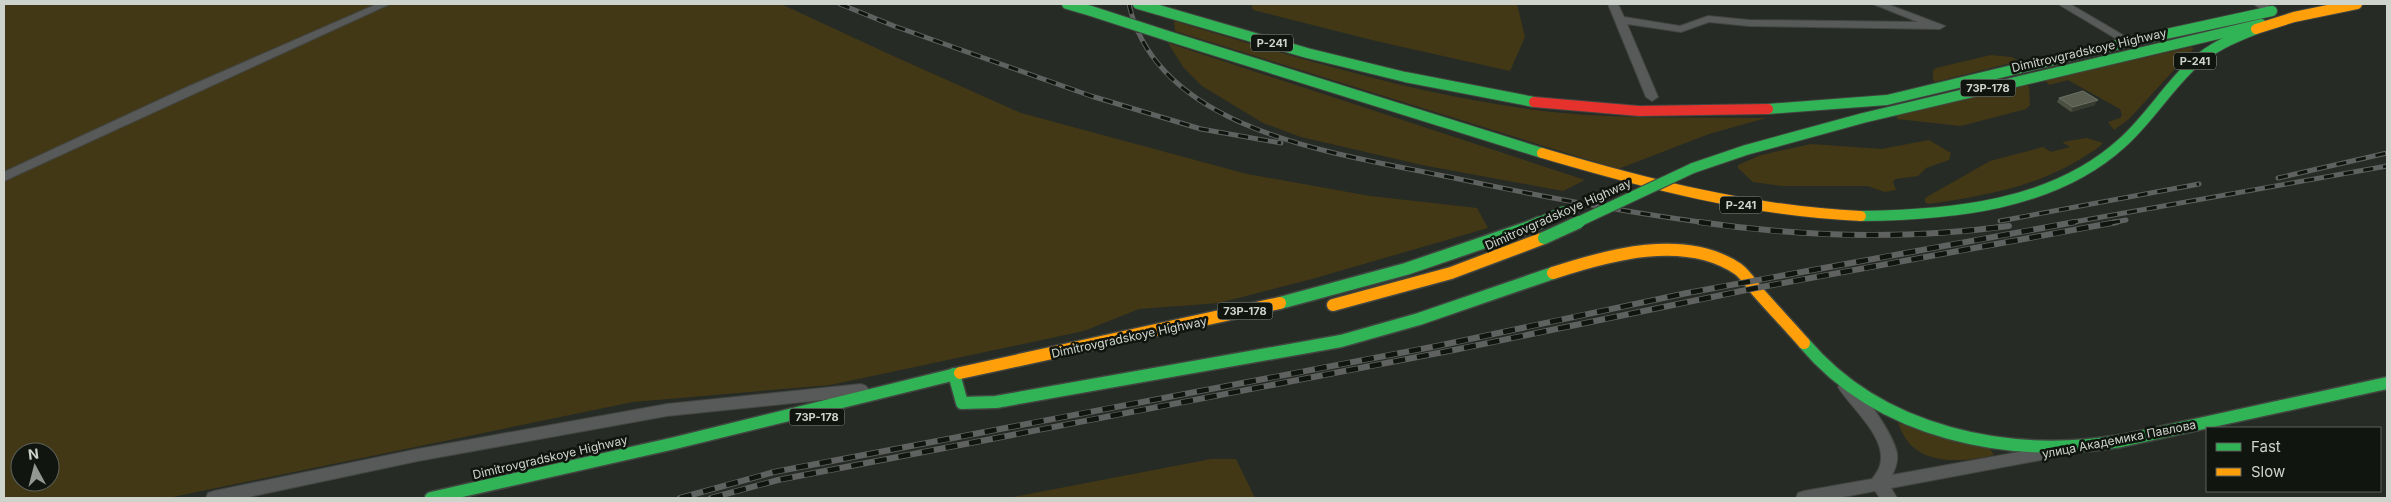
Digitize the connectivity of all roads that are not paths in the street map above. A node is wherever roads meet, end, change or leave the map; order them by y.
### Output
1 (384, 4) edge
2 (1066, 4) edge
3 (1138, 4) edge
4 (1613, 4) edge
5 (1878, 4) edge
6 (2064, 4) edge
7 (2258, 4) edge
8 (2303, 4) edge
9 (2357, 4) edge
10 (2272, 11) junction
11 (2286, 18) junction
12 (1621, 20) junction
13 (2129, 42) junction
14 (1652, 97) dead end
15 (1888, 100) junction
16 (1824, 116) dead end
17 (1652, 171) dead end
18 (4, 177) edge
19 (1617, 187) dead end
20 (1573, 207) dead end
21 (1319, 309) dead end
22 (954, 374) junction
23 (1842, 383) junction
24 (2387, 383) edge
25 (897, 386) junction
26 (751, 400) junction
27 (883, 404) dead end
28 (738, 427) junction
29 (675, 443) junction
30 (2090, 445) junction
31 (1878, 483) junction
32 (214, 498) edge
33 (431, 498) edge
34 (1804, 498) edge
35 (1889, 498) edge

1 - 18 street
2 - 11 main road, Р-241, bridge
3 - 15 main road, Р-241
4 - 12 street
5 - 12 street
6 - 13 street
7 - 10 street
8 - 10 main road, Dimitrovgradskoye Highway / Р-241
9 - 11 main road, Dimitrovgradskoye Highway / Р-241
10 - 13 main road, Dimitrovgradskoye Highway / Р-241
11 - 21 main road, Dimitrovgradskoye Highway / 73Р-178, bridge
12 - 14 street
13 - 15 main road, Dimitrovgradskoye Highway / Р-241
15 - 16 main road, Dimitrovgradskoye Highway
17 - 19 main road, Dimitrovgradskoye Highway
20 - 22 main road, Dimitrovgradskoye Highway / 73Р-178, bridge
22 - 23 main road
22 - 25 main road, Dimitrovgradskoye Highway / 73Р-178
23 - 30 main road
23 - 31 street
24 - 30 main road, улица Академика Павлова
25 - 26 street
25 - 28 main road, Dimitrovgradskoye Highway / 73Р-178
26 - 28 street
26 - 32 street
27 - 29 main road, Dimitrovgradskoye Highway / 73Р-178
28 - 29 main road, Dimitrovgradskoye Highway / 73Р-178
29 - 33 main road, Dimitrovgradskoye Highway
30 - 31 street, улица Академика Павлова
31 - 34 street, улица Академика Павлова
31 - 35 street

